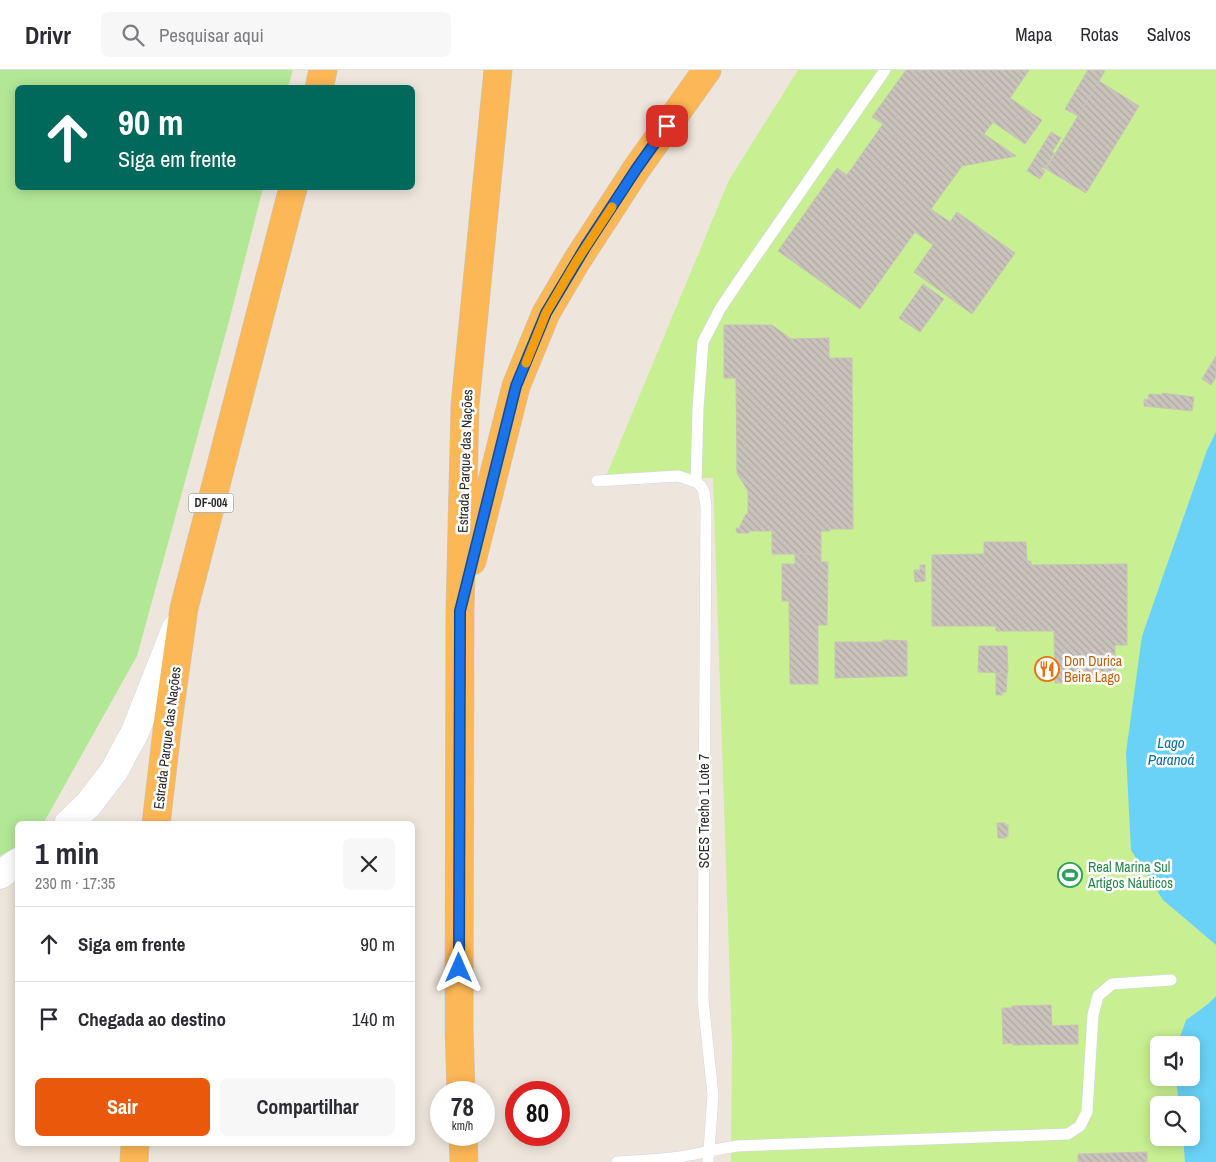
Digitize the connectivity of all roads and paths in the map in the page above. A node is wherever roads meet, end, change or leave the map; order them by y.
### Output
1 (323, 70) edge
2 (498, 70) edge
3 (707, 70) edge
4 (885, 70) edge
5 (320, 85) edge
6 (292, 190) edge
7 (597, 481) dead end
8 (696, 482) junction
9 (184, 608) junction
10 (460, 611) junction
11 (71, 821) edge
12 (156, 821) edge
13 (15, 864) edge
14 (0, 875) edge
15 (15, 878) edge
16 (0, 883) edge
17 (1171, 980) dead end
18 (460, 1081) edge
19 (135, 1146) edge
20 (463, 1146) edge
21 (708, 1156) edge
22 (134, 1162) edge
23 (464, 1162) edge
24 (617, 1162) edge

1 - 5 highway
2 - 10 highway, Estrada Parque das Nações
3 - 10 highway
4 - 8 lane
6 - 9 highway, Estrada Parque das Nações / DF-004
7 - 8 lane
8 - 21 lane, SCES Trecho 1 Lote 7
9 - 11 street
9 - 12 highway, Estrada Parque das Nações / DF-004
10 - 18 highway, Estrada Parque das Nações
13 - 14 street
15 - 16 street
17 - 21 lane
19 - 22 highway
20 - 23 highway
21 - 24 lane

